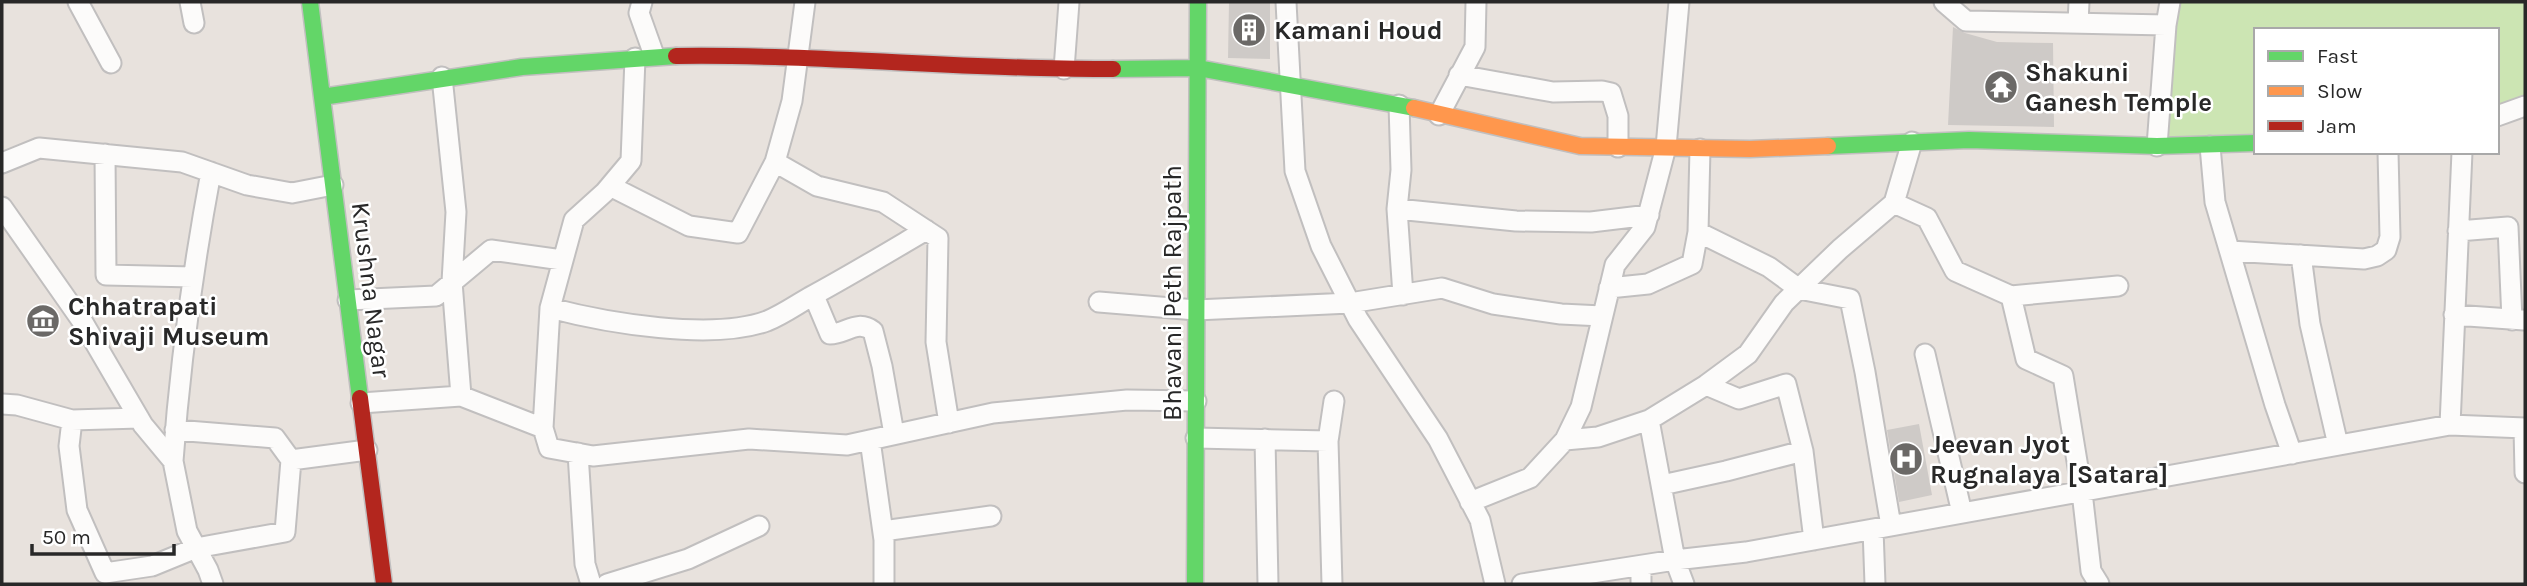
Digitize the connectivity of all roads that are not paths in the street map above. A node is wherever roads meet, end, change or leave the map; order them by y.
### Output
1 (78, 2) edge
2 (190, 2) edge
3 (310, 2) edge
4 (642, 2) edge
5 (805, 2) edge
6 (1069, 2) edge
7 (1198, 2) edge
8 (1286, 2) edge
9 (1476, 2) edge
10 (1679, 2) edge
11 (1944, 2) edge
12 (2079, 2) edge
13 (2171, 2) edge
14 (194, 23) dead end
15 (2078, 23) junction
16 (2166, 25) junction
17 (800, 55) junction
18 (645, 57) junction
19 (111, 63) dead end
20 (1198, 68) junction
21 (1064, 69) junction
22 (1459, 75) junction
23 (442, 77) junction
24 (1292, 83) junction
25 (322, 97) junction
26 (1399, 105) junction
27 (2525, 106) edge
28 (1439, 115) junction
29 (2499, 115) edge
30 (1912, 142) junction
31 (2254, 143) edge
32 (2157, 145) junction
33 (2210, 146) junction
34 (1618, 147) junction
35 (1666, 148) junction
36 (1700, 149) junction
37 (105, 154) junction
38 (2388, 154) edge
39 (2462, 154) edge
40 (775, 162) junction
41 (2, 163) edge
42 (211, 173) junction
43 (333, 186) junction
44 (610, 186) junction
45 (1894, 203) junction
46 (2, 207) edge
47 (1397, 209) junction
48 (1649, 215) junction
49 (926, 230) junction
50 (2458, 231) junction
51 (1698, 232) junction
52 (2230, 251) junction
53 (2301, 255) junction
54 (562, 260) junction
55 (193, 277) junction
56 (452, 282) junction
57 (2118, 286) dead end
58 (1609, 288) junction
59 (1799, 289) junction
60 (1403, 295) junction
61 (814, 296) junction
62 (2011, 296) junction
63 (348, 300) junction
64 (1099, 302) dead end
65 (1350, 303) junction
66 (550, 308) junction
67 (1196, 310) junction
68 (2454, 315) junction
69 (1602, 316) junction
70 (2519, 320) edge
71 (1925, 354) dead end
72 (1706, 385) junction
73 (461, 396) junction
74 (1196, 401) junction
75 (1334, 401) dead end
76 (361, 403) junction
77 (2, 404) edge
78 (139, 418) junction
79 (1648, 420) junction
80 (72, 421) junction
81 (950, 422) junction
82 (2450, 425) junction
83 (543, 428) junction
84 (2524, 428) edge
85 (175, 430) junction
86 (894, 434) junction
87 (1196, 438) junction
88 (1265, 439) junction
89 (870, 440) junction
90 (1565, 440) junction
91 (1328, 441) junction
92 (2338, 445) junction
93 (367, 450) junction
94 (1803, 451) junction
95 (578, 453) junction
96 (2292, 454) junction
97 (291, 460) junction
98 (173, 461) junction
99 (2525, 472) edge
100 (1662, 485) junction
101 (2082, 492) junction
102 (1470, 502) junction
103 (1962, 513) junction
104 (991, 516) dead end
105 (759, 526) dead end
106 (1882, 528) junction
107 (883, 531) junction
108 (1814, 540) junction
109 (196, 548) junction
110 (1675, 560) junction
111 (1641, 575) edge
112 (213, 584) edge
113 (384, 584) edge
114 (591, 584) edge
115 (607, 584) edge
116 (884, 584) edge
117 (1195, 584) edge
118 (1268, 584) edge
119 (1332, 584) edge
120 (1495, 584) edge
121 (1522, 584) edge
122 (1684, 584) edge
123 (1875, 584) edge
124 (2099, 584) edge

1 - 19 street
2 - 14 street
3 - 25 street, Krushna Nagar
4 - 18 street
5 - 17 street
6 - 21 street
7 - 20 street, Bhavani Peth Rajpath
8 - 24 street
9 - 22 street
10 - 35 street
11 - 15 street
12 - 15 street
13 - 16 street
15 - 16 street
16 - 32 street
17 - 18 street
17 - 21 street
17 - 40 street
18 - 23 street
18 - 44 street
20 - 21 street
20 - 24 street
20 - 67 street, Bhavani Peth Rajpath
22 - 28 street
22 - 34 street
23 - 25 street
23 - 56 street
24 - 26 street
24 - 65 street
25 - 43 street, Krushna Nagar
26 - 28 street
26 - 47 street
27 - 29 street
28 - 34 street
30 - 32 street
30 - 36 street
30 - 45 street
31 - 33 street
32 - 33 street
33 - 52 street
34 - 35 street
35 - 36 street
35 - 48 street
36 - 51 street
37 - 41 street
37 - 42 street
37 - 55 street
38 - 53 street
39 - 50 street
40 - 44 street
40 - 49 street
42 - 43 street
42 - 55 street
43 - 63 street, Krushna Nagar
44 - 54 street
45 - 59 street
45 - 62 street
46 - 78 street
47 - 48 street
47 - 60 street
48 - 58 street
49 - 61 street
49 - 81 street
50 - 68 street
50 - 70 street
51 - 58 street
51 - 59 street
52 - 53 street
52 - 96 street
53 - 92 street
54 - 56 street
54 - 66 street
55 - 85 street
56 - 63 street
56 - 73 street
57 - 62 street
58 - 69 street
59 - 72 street
59 - 106 street
60 - 65 street
60 - 69 street
61 - 66 street
61 - 86 street
62 - 101 street
63 - 76 street, Krushna Nagar
64 - 67 street
65 - 67 street
65 - 102 street
66 - 83 street
67 - 74 street, Bhavani Peth Rajpath
68 - 70 street
68 - 82 street
69 - 90 street
71 - 103 street
72 - 79 street
72 - 94 street
73 - 76 street
73 - 83 street
74 - 81 street
74 - 87 street, Bhavani Peth Rajpath
75 - 91 street
76 - 93 street, Krushna Nagar
77 - 80 street
78 - 80 street
78 - 98 street
79 - 90 street
79 - 100 street
80 - 109 street
81 - 86 street
82 - 84 street
82 - 92 street
83 - 95 street
84 - 99 street
85 - 97 street
85 - 98 street
86 - 89 street
87 - 88 street
87 - 117 street, Bhavani Peth Rajpath
88 - 91 street
88 - 118 street
89 - 95 street
89 - 107 street
90 - 102 street
91 - 119 street
92 - 96 street
93 - 97 street
93 - 113 street, Krushna Nagar
94 - 100 street
94 - 108 street
95 - 114 street
96 - 101 street
97 - 109 street
98 - 109 street
100 - 110 street
101 - 103 street
101 - 124 street
102 - 120 street
103 - 106 street
104 - 107 street
105 - 115 street
106 - 108 street
106 - 123 street
107 - 116 street
108 - 110 street
109 - 112 street
110 - 111 street
110 - 122 street
111 - 121 street

